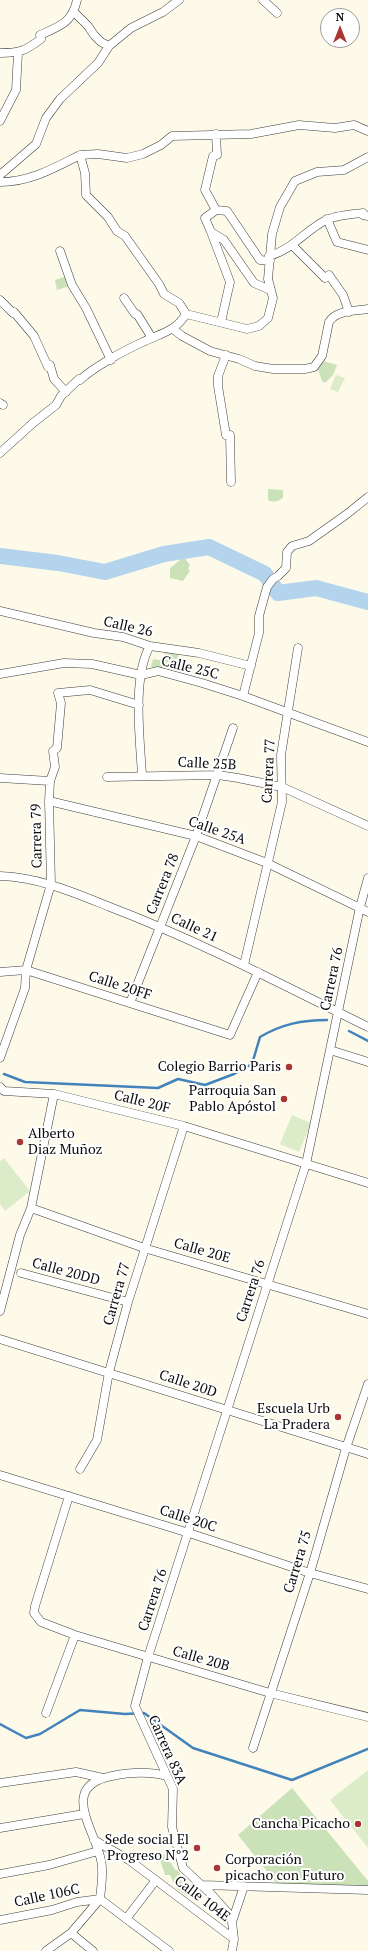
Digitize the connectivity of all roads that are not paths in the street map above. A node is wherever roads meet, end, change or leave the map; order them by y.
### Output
1 (77, 0) edge
2 (179, 0) edge
3 (263, 0) edge
4 (74, 12) junction
5 (277, 13) dead end
6 (109, 46) junction
7 (0, 53) edge
8 (18, 53) junction
9 (0, 121) edge
10 (368, 131) edge
11 (216, 134) junction
12 (80, 155) junction
13 (368, 157) edge
14 (0, 175) edge
15 (0, 182) edge
16 (216, 210) junction
17 (368, 216) edge
18 (327, 219) junction
19 (211, 232) junction
20 (292, 245) junction
21 (368, 250) edge
22 (60, 251) dead end
23 (270, 258) junction
24 (270, 290) junction
25 (124, 298) dead end
26 (0, 300) edge
27 (368, 309) edge
28 (349, 312) junction
29 (186, 314) junction
30 (221, 322) junction
31 (173, 328) junction
32 (152, 338) junction
33 (226, 355) junction
34 (112, 360) junction
35 (66, 392) junction
36 (0, 453) edge
37 (231, 482) dead end
38 (368, 497) edge
39 (0, 611) edge
40 (150, 646) junction
41 (298, 648) dead end
42 (250, 666) junction
43 (0, 674) edge
44 (141, 675) junction
45 (243, 696) junction
46 (139, 705) junction
47 (287, 711) junction
48 (233, 728) dead end
49 (368, 742) edge
50 (218, 774) junction
51 (142, 775) junction
52 (107, 777) dead end
53 (0, 778) edge
54 (50, 781) junction
55 (282, 787) junction
56 (49, 801) junction
57 (368, 826) edge
58 (196, 836) junction
59 (267, 863) junction
60 (0, 876) edge
61 (368, 878) edge
62 (50, 884) junction
63 (360, 907) junction
64 (368, 912) edge
65 (160, 926) junction
66 (244, 965) junction
67 (26, 970) junction
68 (0, 972) edge
69 (258, 972) junction
70 (130, 1003) junction
71 (338, 1012) junction
72 (368, 1027) edge
73 (330, 1050) junction
74 (0, 1058) edge
75 (368, 1062) edge
76 (0, 1087) edge
77 (54, 1094) junction
78 (184, 1126) junction
79 (306, 1164) junction
80 (368, 1183) edge
81 (31, 1208) junction
82 (144, 1248) junction
83 (21, 1273) dead end
84 (267, 1283) junction
85 (128, 1302) junction
86 (0, 1311) edge
87 (368, 1314) edge
88 (0, 1339) edge
89 (109, 1372) junction
90 (368, 1384) edge
91 (227, 1410) junction
92 (346, 1448) junction
93 (368, 1454) edge
94 (80, 1469) dead end
95 (0, 1475) edge
96 (69, 1496) junction
97 (189, 1533) junction
98 (310, 1573) junction
99 (368, 1589) edge
100 (75, 1635) junction
101 (148, 1657) junction
102 (270, 1693) junction
103 (135, 1706) joint
104 (46, 1713) dead end
105 (368, 1717) edge
106 (253, 1748) dead end
107 (167, 1776) junction
108 (103, 1778) junction
109 (0, 1783) edge
110 (84, 1814) junction
111 (0, 1828) edge
112 (94, 1840) junction
113 (98, 1851) junction
114 (0, 1874) edge
115 (156, 1880) junction
116 (202, 1885) junction
117 (244, 1886) junction
118 (368, 1890) edge
119 (100, 1899) junction
120 (126, 1919) junction
121 (0, 1920) edge
122 (232, 1922) junction
123 (70, 1933) junction
124 (234, 1939) junction
125 (46, 1951) edge
126 (93, 1951) edge
127 (169, 1951) edge
128 (232, 1951) edge

1 - 4 street
2 - 6 street
3 - 5 street
4 - 6 street
4 - 8 street
6 - 14 street
7 - 8 street
8 - 9 street
10 - 11 street
11 - 12 street
11 - 16 street
12 - 15 street
12 - 29 street
13 - 23 street
16 - 19 street
16 - 23 street
17 - 18 street
18 - 20 street
18 - 21 street
19 - 24 street
19 - 30 street
20 - 23 street
20 - 28 street
22 - 34 street
23 - 24 street
24 - 30 street
25 - 32 street
26 - 35 street
27 - 28 street
28 - 33 street
29 - 30 street
29 - 31 street
31 - 32 street
31 - 33 street
32 - 34 street
33 - 37 street
34 - 35 street
35 - 36 street
38 - 42 street
39 - 40 street, Calle 26
40 - 42 street, Calle 26
40 - 44 street
41 - 47 street, Carrera 77
42 - 45 street
43 - 44 street, Calle 25C
44 - 45 street, Calle 25C
44 - 46 street
45 - 47 street, Calle 25C
46 - 51 street
46 - 54 street, Carrera 79
47 - 49 street, Calle 25C
47 - 55 street, Carrera 77
48 - 50 street, Carrera 78
50 - 51 street, Calle 25B
50 - 55 street, Calle 25B
50 - 58 street, Carrera 78
51 - 52 street, Calle 25B
53 - 54 street
54 - 56 street, Carrera 79
55 - 57 street, Calle 25B
55 - 59 street, Carrera 77
56 - 58 street, Calle 25A
56 - 62 street, Carrera 79
58 - 59 street, Calle 25A
58 - 65 street, Carrera 78
59 - 63 street, Calle 25A
59 - 66 street, Carrera 77
60 - 62 street, Calle 21
61 - 63 street, Carrera 76
62 - 65 street, Calle 21
62 - 67 street, Carrera 79
63 - 64 street, Calle 25A
63 - 71 street, Carrera 76
65 - 66 street, Calle 21
65 - 70 street, Carrera 78
66 - 69 street, Calle 21
67 - 68 street, Calle 20FF
67 - 70 street, Calle 20FF
67 - 74 street, Carrera 79
69 - 70 street, Calle 20FF
69 - 71 street, Calle 21
71 - 72 street, Calle 21
71 - 73 street, Carrera 76
73 - 75 street
73 - 79 street, Carrera 76
76 - 77 street, Calle 20F
77 - 78 street, Calle 20F
77 - 81 street
78 - 79 street, Calle 20F
78 - 82 street, Carrera 77
79 - 80 street, Calle 20F
79 - 84 street, Carrera 76
81 - 82 street, Calle 20E
81 - 86 street
82 - 84 street, Calle 20E
82 - 85 street, Carrera 77
83 - 85 street, Calle 20DD
84 - 87 street, Calle 20E
84 - 91 street, Carrera 76
85 - 89 street, Carrera 77
88 - 89 street, Calle 20D
89 - 91 street, Calle 20D
89 - 94 street, Carrera 77
90 - 92 street, Carrera 75
91 - 92 street, Calle 20D
91 - 97 street, Carrera 76
92 - 93 street, Calle 20D
92 - 98 street, Carrera 75
95 - 96 street, Calle 20C
96 - 97 street, Calle 20C
96 - 100 street, Calle 20B
97 - 98 street, Calle 20C
97 - 101 street, Carrera 76
98 - 99 street, Calle 20C
98 - 102 street, Carrera 75
100 - 101 street, Calle 20B
100 - 104 street
101 - 102 street, Calle 20B
101 - 103 street, Carrera 76
102 - 105 street, Calle 20B
102 - 106 street, Carrera 75
103 - 107 street, Carrera 83A
107 - 108 street
107 - 116 street, Carrera 83A
108 - 109 street
108 - 110 street
110 - 111 street
110 - 112 street
112 - 113 street
112 - 115 street, Calle 104E
113 - 114 street
113 - 119 street
115 - 120 street
115 - 124 street, Calle 104E
116 - 117 street
116 - 122 street, Carrera 83A
117 - 118 street
117 - 122 street
119 - 120 street
119 - 121 street, Calle 106C
119 - 123 street
120 - 127 street
122 - 124 street, Carrera 83A
123 - 125 street
123 - 126 street
124 - 128 street, Carrera 83A

